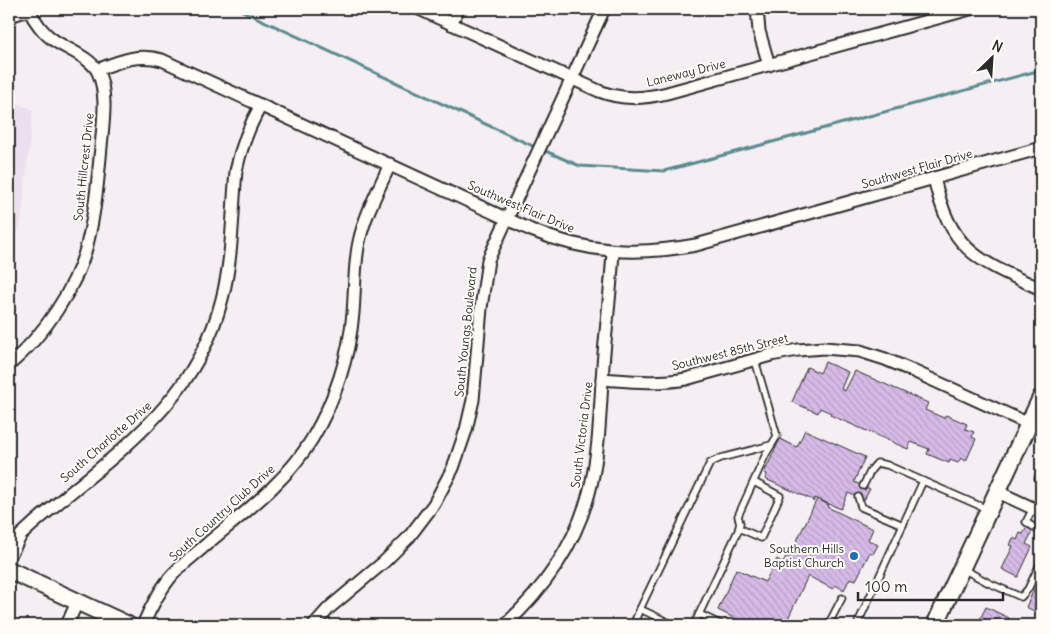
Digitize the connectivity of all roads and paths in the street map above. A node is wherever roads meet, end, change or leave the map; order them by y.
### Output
1 (29, 9) edge
2 (419, 9) edge
3 (458, 9) edge
4 (604, 9) edge
5 (756, 9) edge
6 (967, 9) edge
7 (9, 16) edge
8 (451, 24) junction
9 (769, 65) junction
10 (97, 70) junction
11 (572, 78) junction
12 (261, 105) junction
13 (1041, 148) edge
14 (390, 164) junction
15 (934, 178) junction
16 (506, 218) junction
17 (613, 251) junction
18 (1041, 289) edge
19 (755, 360) junction
20 (9, 365) edge
21 (602, 379) junction
22 (1040, 405) edge
23 (1029, 424) junction
24 (771, 445) junction
25 (1041, 471) edge
26 (923, 481) junction
27 (1041, 481) edge
28 (754, 482) junction
29 (863, 486) dead end
30 (998, 492) junction
31 (858, 497) dead end
32 (989, 510) junction
33 (1037, 510) edge
34 (903, 525) junction
35 (739, 528) junction
36 (1041, 532) edge
37 (9, 557) edge
38 (1041, 562) edge
39 (962, 568) junction
40 (9, 570) edge
41 (842, 598) dead end
42 (77, 602) junction
43 (640, 609) junction
44 (699, 614) junction
45 (66, 625) edge
46 (128, 625) edge
47 (142, 625) edge
48 (314, 625) edge
49 (505, 625) edge
50 (633, 625) edge
51 (674, 625) edge
52 (694, 625) edge
53 (722, 625) edge
54 (828, 625) edge
55 (857, 625) edge
56 (935, 625) edge

1 - 7 street
1 - 10 street
2 - 8 street, Laneway Drive
3 - 8 street
4 - 11 street, South Youngs Boulevard
5 - 9 street
6 - 9 street, Laneway Drive
8 - 11 street, Laneway Drive
9 - 11 street, Laneway Drive
10 - 12 street, Southwest Flair Drive
10 - 20 street, South Hillcrest Drive
11 - 16 street, South Youngs Boulevard
12 - 14 street, Southwest Flair Drive
12 - 37 street, South Charlotte Drive
13 - 15 street, Southwest Flair Drive
14 - 16 street, Southwest Flair Drive
14 - 47 street, South Country Club Drive
15 - 17 street, Southwest Flair Drive
15 - 18 street
16 - 17 street, Southwest Flair Drive
16 - 48 street, South Youngs Boulevard
17 - 21 street, South Victoria Drive
19 - 21 street, Southwest 85th Street
19 - 23 street, Southwest 85th Street
19 - 24 lane
21 - 49 street, South Victoria Drive
22 - 23 main road
23 - 30 main road
24 - 28 lane
24 - 43 lane
25 - 27 lane
26 - 29 lane
26 - 32 lane
26 - 34 lane
28 - 35 lane
28 - 35 lane
30 - 32 main road
30 - 33 street
31 - 34 lane
32 - 39 main road
33 - 36 lane
34 - 55 lane
35 - 44 lane
38 - 39 lane
39 - 56 main road
40 - 42 main road
41 - 54 lane
42 - 45 street
42 - 46 main road
43 - 50 lane
43 - 51 lane
44 - 52 lane
44 - 53 lane

